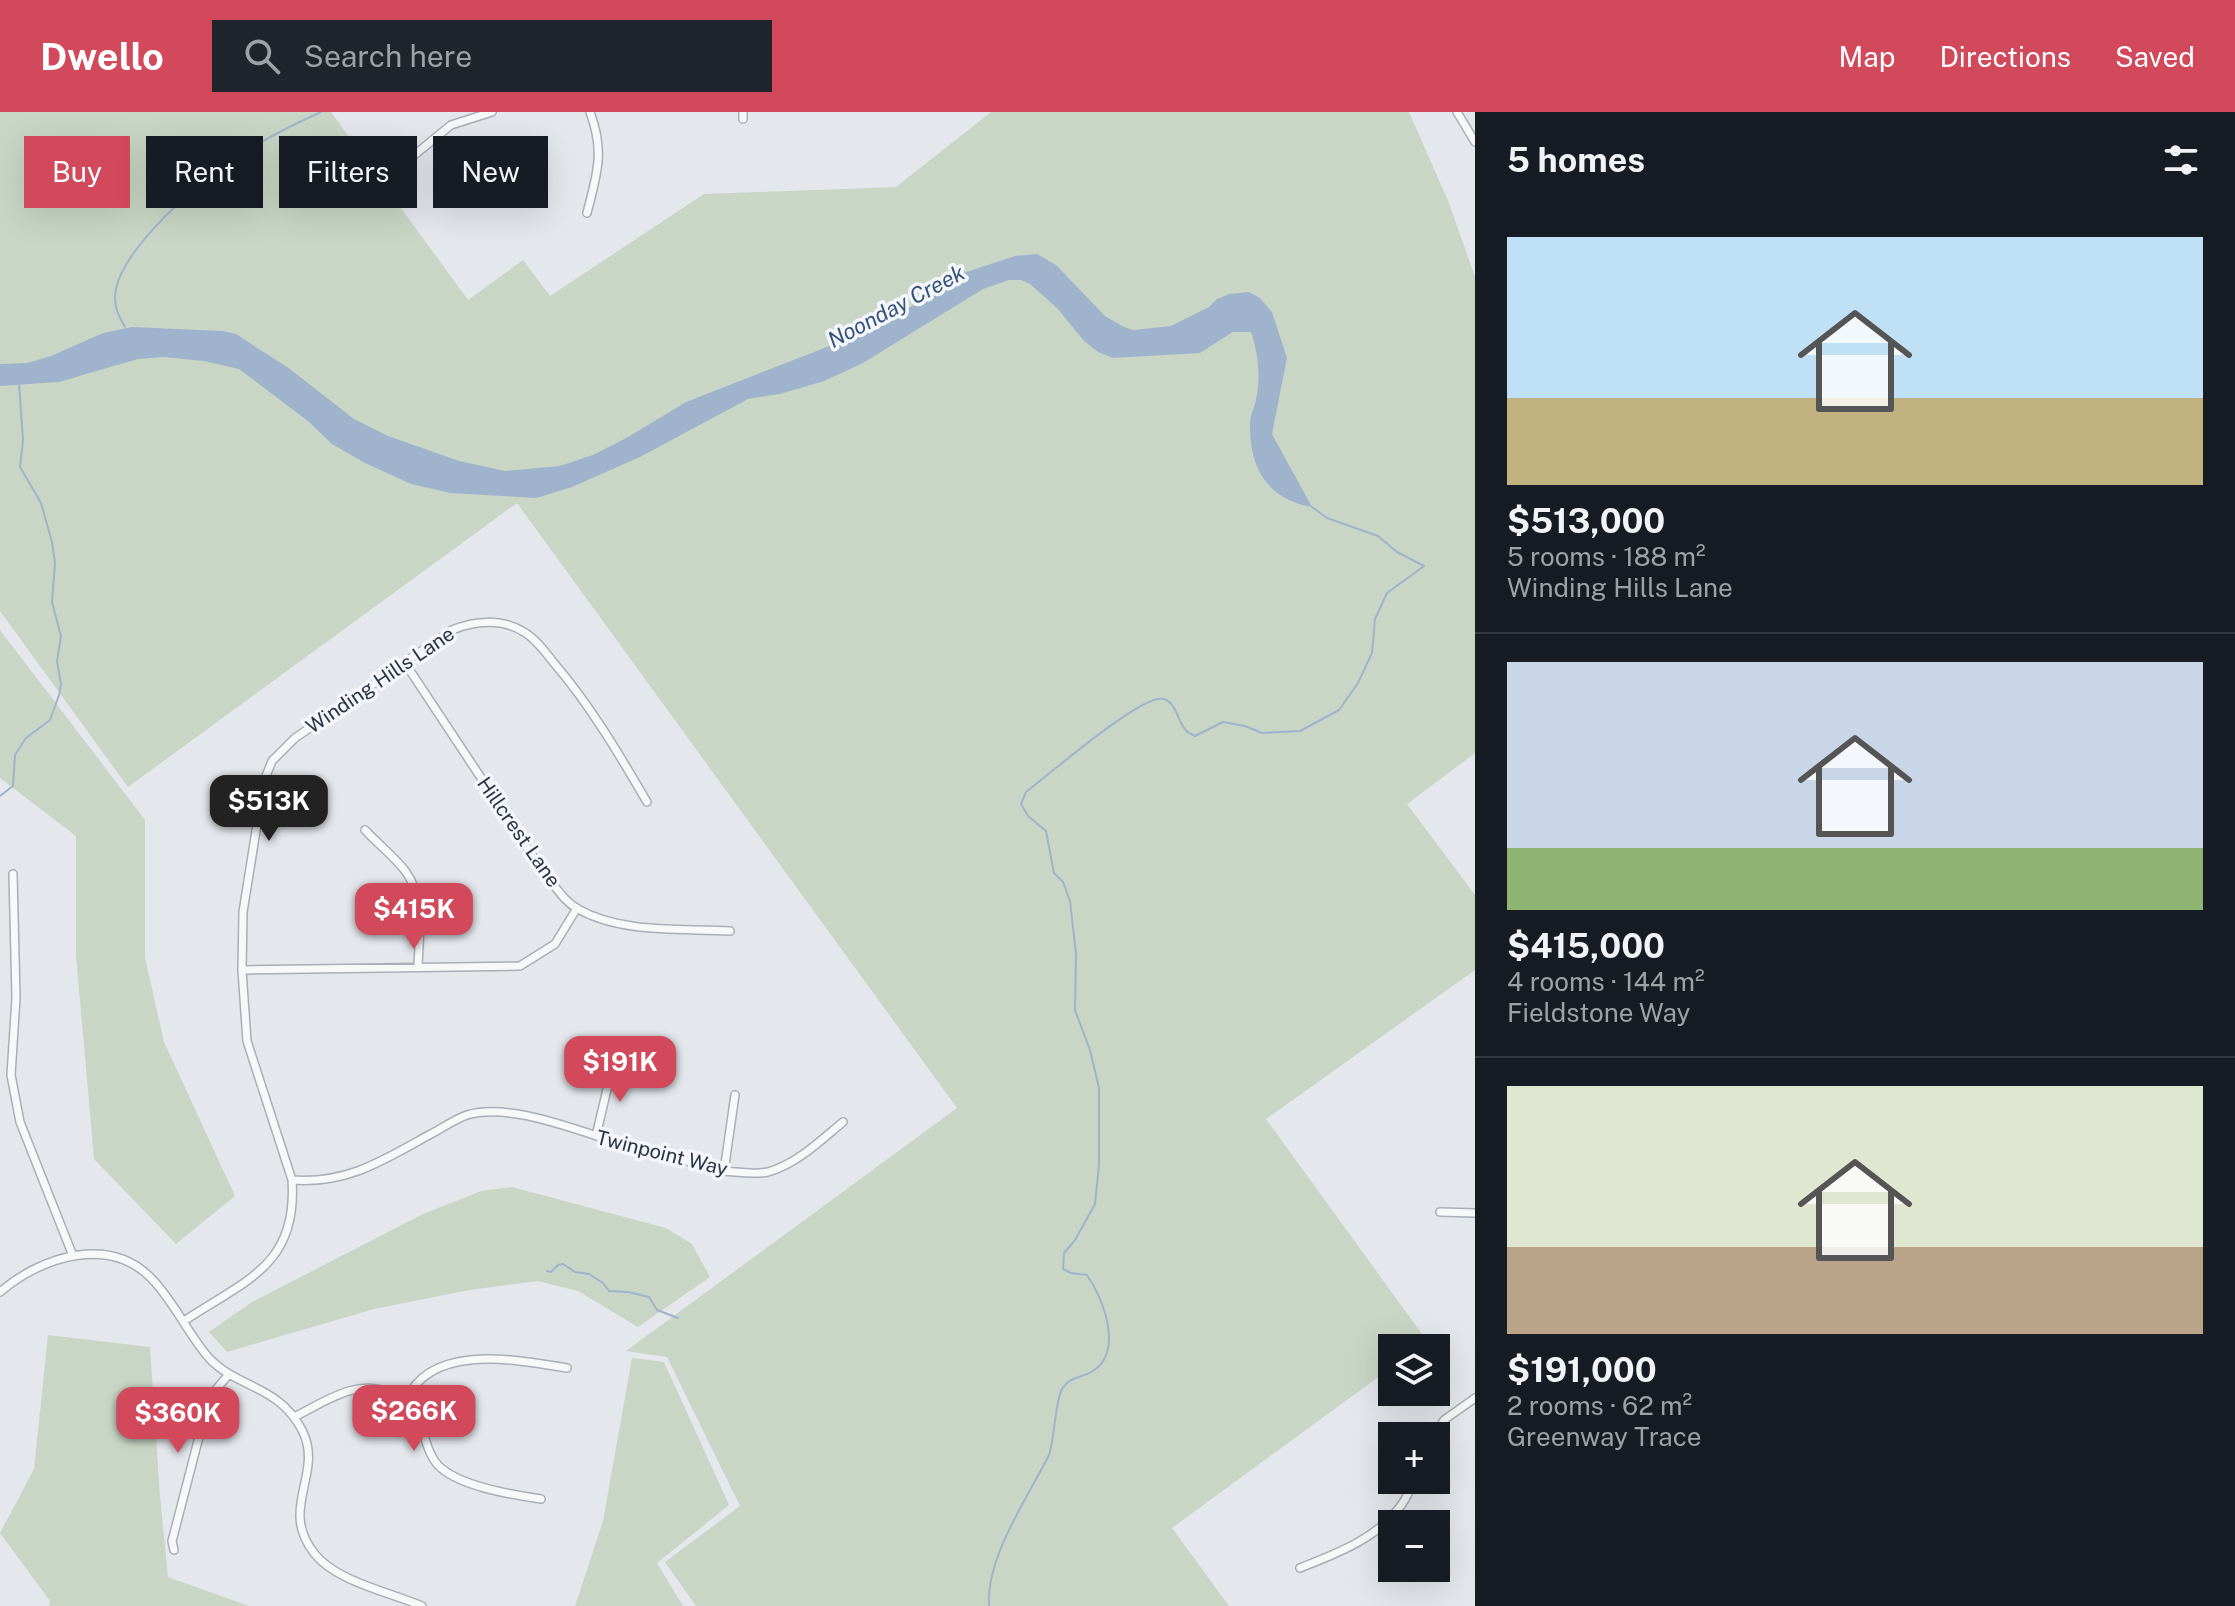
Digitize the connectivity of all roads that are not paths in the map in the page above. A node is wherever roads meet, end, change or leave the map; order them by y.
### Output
1 (492, 112) edge
2 (590, 112) edge
3 (1457, 112) edge
4 (1475, 142) edge
5 (417, 153) edge
6 (587, 213) dead end
7 (405, 663) junction
8 (647, 802) dead end
9 (365, 830) dead end
10 (13, 874) dead end
11 (577, 908) junction
12 (730, 931) dead end
13 (418, 967) junction
14 (242, 970) junction
15 (613, 1064) dead end
16 (735, 1095) dead end
17 (843, 1122) dead end
18 (596, 1136) junction
19 (724, 1171) junction
20 (292, 1180) junction
21 (1440, 1212) dead end
22 (1475, 1213) edge
23 (73, 1256) junction
24 (0, 1292) edge
25 (184, 1321) junction
26 (567, 1368) dead end
27 (229, 1374) junction
28 (1475, 1398) edge
29 (406, 1401) junction
30 (294, 1417) junction
31 (1443, 1422) edge
32 (1407, 1494) edge
33 (541, 1499) dead end
34 (174, 1550) dead end
35 (1300, 1568) dead end
36 (422, 1606) edge

1 - 5 street
2 - 6 street
3 - 4 street
7 - 8 street, Winding Hills Lane
7 - 11 street, Hillcrest Lane
7 - 14 street, Winding Hills Lane
9 - 13 street
10 - 23 street
11 - 12 street, Hillcrest Lane
11 - 13 street
13 - 14 street
14 - 20 street, Winding Hills Lane
15 - 18 street
16 - 19 street
17 - 19 street, Twinpoint Way
18 - 19 street, Twinpoint Way
18 - 20 street, Twinpoint Way
20 - 25 street, Winding Hills Lane
21 - 22 street
23 - 24 street
23 - 25 street
25 - 27 street
26 - 29 street
27 - 30 street
27 - 34 street
28 - 31 street
29 - 30 street
29 - 33 street
30 - 36 street
32 - 35 street

